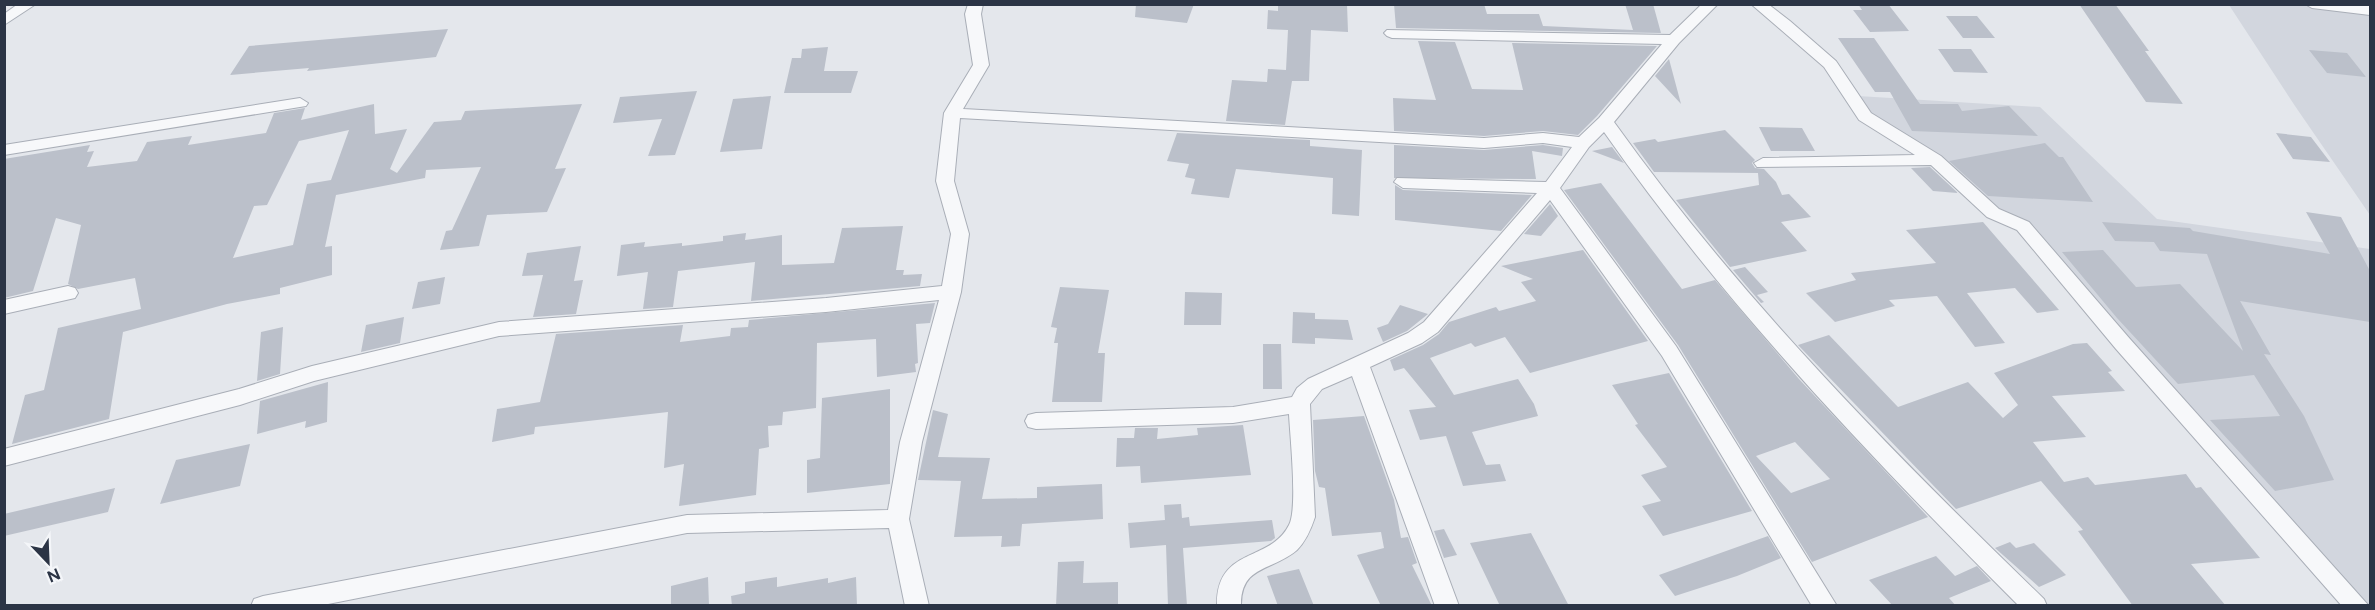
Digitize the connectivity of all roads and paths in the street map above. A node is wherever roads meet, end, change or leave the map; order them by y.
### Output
1 (29, 4) edge
2 (976, 4) edge
3 (1711, 4) edge
4 (1758, 4) edge
5 (2312, 4) edge
6 (2370, 11) edge
7 (4, 21) edge
8 (1392, 33) dead end
9 (1674, 40) junction
10 (300, 103) dead end
11 (952, 113) junction
12 (1605, 122) junction
13 (1583, 143) junction
14 (4, 150) edge
15 (1935, 160) junction
16 (1763, 163) dead end
17 (1403, 182) dead end
18 (1551, 188) junction
19 (951, 292) junction
20 (68, 293) dead end
21 (4, 307) edge
22 (1358, 364) junction
23 (1299, 404) junction
24 (1036, 421) dead end
25 (4, 458) edge
26 (898, 519) junction
27 (263, 606) edge
28 (917, 606) edge
29 (1229, 606) edge
30 (1447, 606) edge
31 (1825, 606) edge
32 (2035, 606) edge
33 (2357, 606) edge

1 - 7 street
2 - 11 street
3 - 9 street
4 - 15 street
5 - 6 street
8 - 9 street
9 - 12 street
10 - 14 street
11 - 13 street
11 - 19 street
12 - 13 street
12 - 32 street
13 - 18 street
15 - 16 street
15 - 33 street
17 - 18 street
18 - 22 street
18 - 31 street
19 - 25 street
19 - 26 street
20 - 21 street
22 - 23 street
22 - 30 street
23 - 24 street
23 - 29 street
26 - 27 street
26 - 28 street

